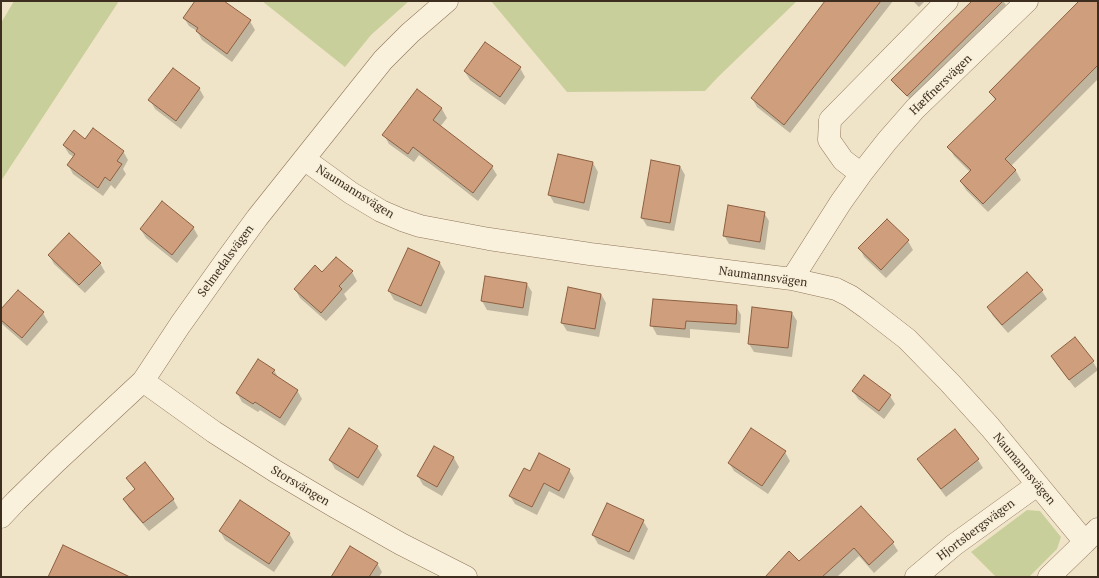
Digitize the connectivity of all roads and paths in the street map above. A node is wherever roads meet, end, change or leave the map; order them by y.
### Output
1 (447, 1) edge
2 (947, 1) edge
3 (1028, 1) edge
4 (304, 159) junction
5 (861, 174) junction
6 (792, 279) junction
7 (143, 381) junction
8 (1037, 485) junction
9 (1, 517) edge
10 (1092, 535) edge
11 (466, 577) edge
12 (916, 577) edge
13 (1049, 577) edge

1 - 4 street, Selmedalsvägen
2 - 5 street
3 - 5 street, Hæffnersvägen
4 - 6 street, Naumannsvägen
4 - 7 street, Selmedalsvägen
5 - 6 street, Hæffnersvägen
6 - 8 street, Naumannsvägen
7 - 9 street, Selmedalsvägen
7 - 11 street, Storsvängen
8 - 10 street, Naumannsvägen
8 - 12 street, Hjortsbergsvägen
10 - 13 street, Naumannsvägen

